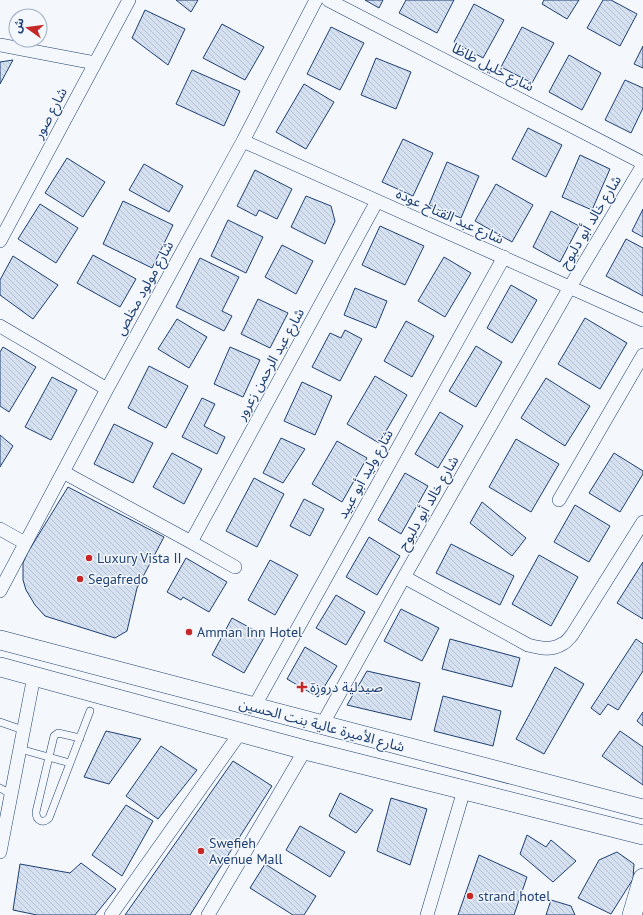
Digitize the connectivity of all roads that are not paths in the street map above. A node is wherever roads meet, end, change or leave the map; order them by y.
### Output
1 (129, 0) edge
2 (316, 0) edge
3 (328, 0) edge
4 (0, 45) edge
5 (95, 63) junction
6 (243, 141) junction
7 (643, 164) edge
8 (377, 201) junction
9 (0, 240) edge
10 (504, 257) junction
11 (570, 287) junction
12 (643, 320) edge
13 (0, 326) edge
14 (643, 355) edge
15 (107, 389) junction
16 (63, 472) junction
17 (559, 500) dead end
18 (643, 522) edge
19 (0, 529) edge
20 (191, 542) junction
21 (24, 543) junction
22 (235, 567) dead end
23 (404, 578) junction
24 (0, 591) edge
25 (0, 640) edge
26 (0, 667) edge
27 (34, 676) junction
28 (254, 707) junction
29 (90, 711) dead end
30 (0, 722) edge
31 (322, 725) junction
32 (23, 730) junction
33 (240, 733) junction
34 (80, 738) junction
35 (20, 749) junction
36 (305, 750) junction
37 (49, 757) junction
38 (70, 763) junction
39 (464, 790) junction
40 (6, 791) edge
41 (643, 809) edge
42 (643, 835) edge
43 (0, 852) edge
44 (643, 878) edge
45 (111, 915) edge
46 (208, 915) edge
47 (427, 915) edge
48 (632, 915) edge

1 - 5 street, شارع صور
2 - 6 street, شارع مولود مخلص
3 - 7 street, شارع خليل ظاظا
4 - 5 street
5 - 9 street, شارع صور
6 - 8 street, شارع عبد الفتاح عودة
6 - 15 street, شارع مولود مخلص
7 - 11 street, شارع خالد أبو دلبوح
8 - 10 street, شارع عبد الفتاح عودة
8 - 20 street, شارع عبد الرحمن زعرور
10 - 11 street, شارع عبد الفتاح عودة
10 - 28 street, شارع وليد أبو عبيد
11 - 12 street, شارع عبد الفتاح عودة
11 - 23 street, شارع خالد أبو دلبوح
13 - 15 street
14 - 17 street
15 - 16 street, شارع مولود مخلص
16 - 20 street
16 - 21 street, شارع مولود مخلص
18 - 23 street
19 - 21 street
20 - 22 street
21 - 24 street, شارع مولود مخلص
23 - 31 street, شارع خالد أبو دلبوح
25 - 28 main road, شارع الأميرة عالية بنت الحسين
26 - 27 main road, شارع الأميرة عالية بنت الحسين
27 - 32 street
27 - 33 main road, شارع الأميرة عالية بنت الحسين
28 - 31 main road, شارع الأميرة عالية بنت الحسين
29 - 34 lane
30 - 32 lane
31 - 41 main road, شارع الأميرة عالية بنت الحسين
32 - 35 street
33 - 36 main road, شارع الأميرة عالية بنت الحسين
33 - 45 street
34 - 37 lane
34 - 38 lane
35 - 37 lane
35 - 40 street
36 - 39 main road, شارع الأميرة عالية بنت الحسين
36 - 46 street
37 - 38 lane
37 - 38 lane
39 - 42 main road, شارع الأميرة عالية بنت الحسين
39 - 47 street
40 - 43 street
44 - 48 main road

